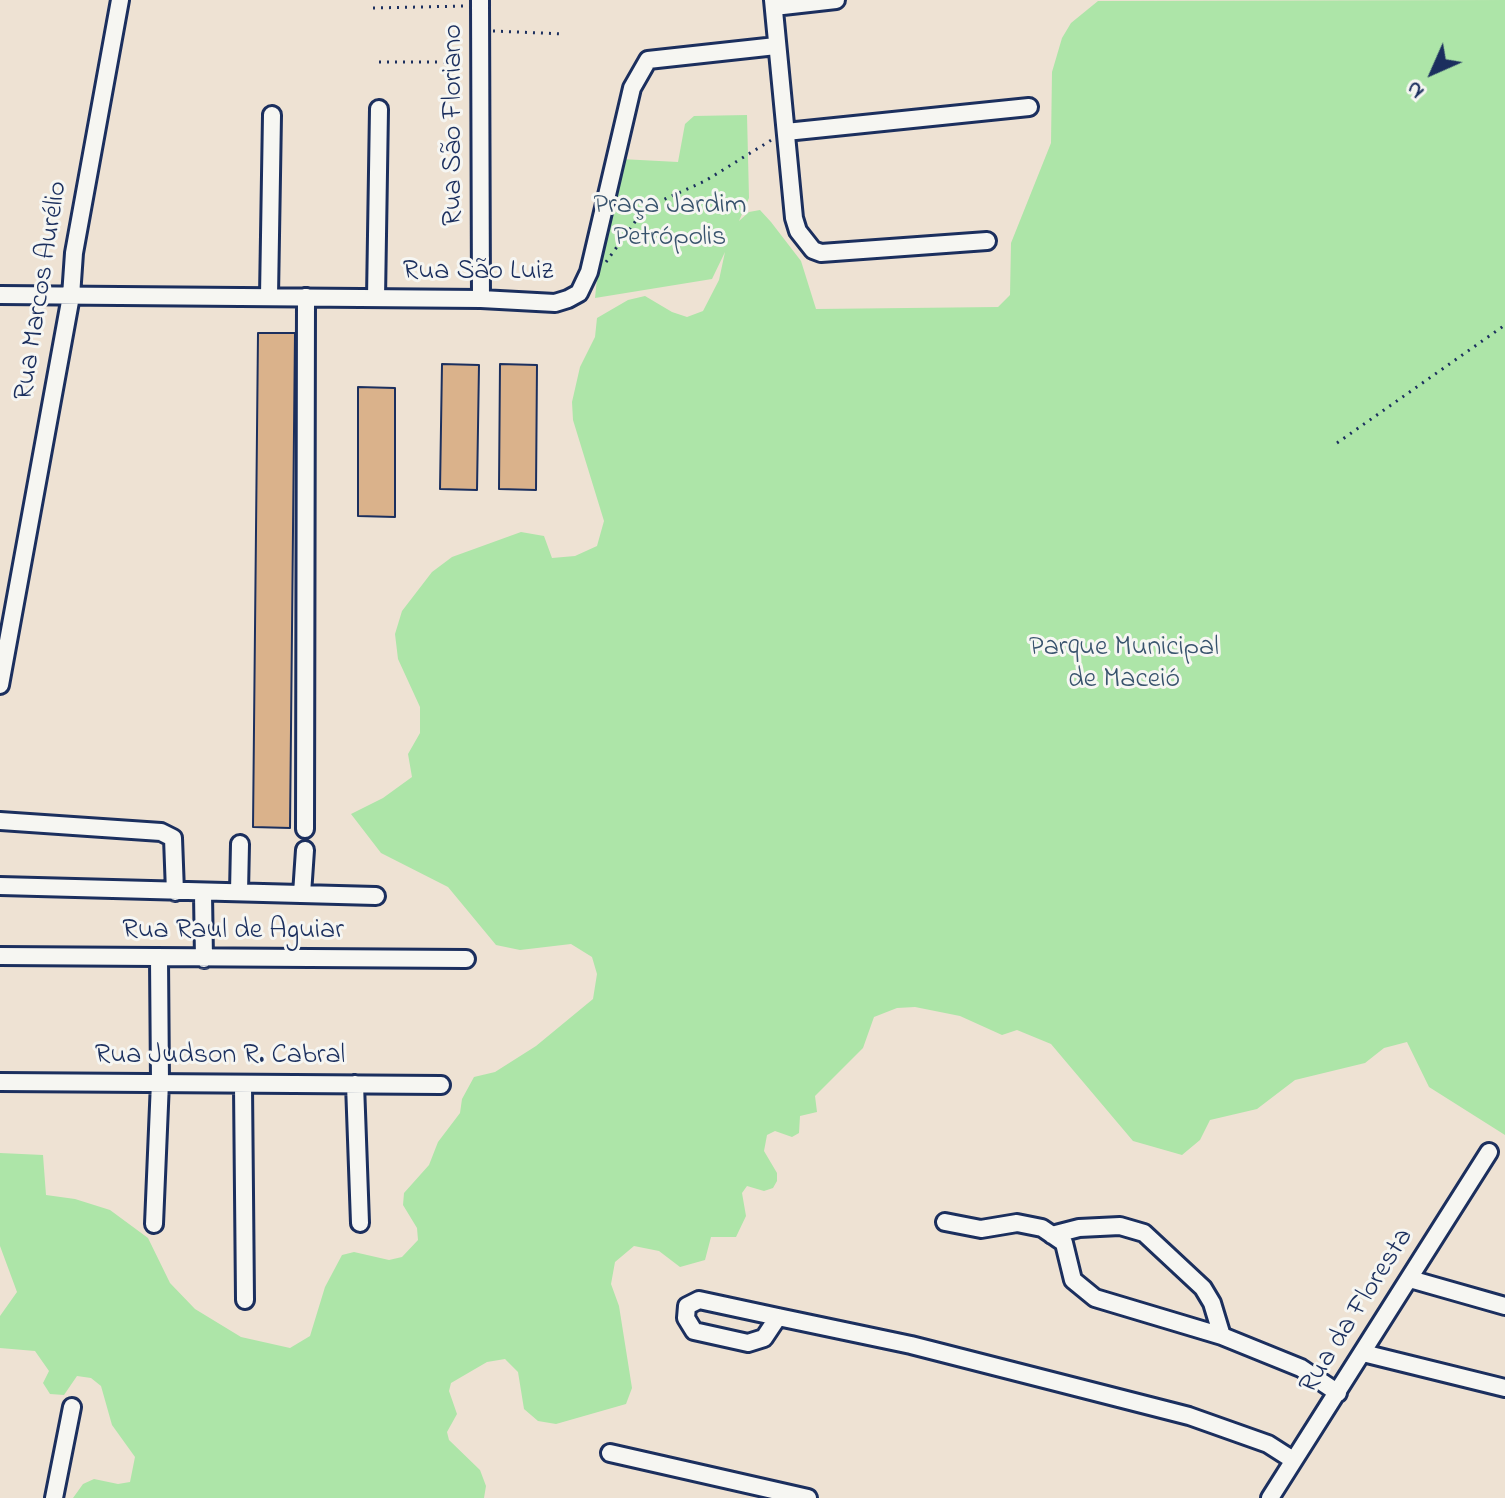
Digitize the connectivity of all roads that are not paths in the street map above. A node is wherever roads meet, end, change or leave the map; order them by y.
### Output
1 (120, 0) edge
2 (836, 0) edge
3 (480, 3) edge
4 (774, 3) edge
5 (776, 46) junction
6 (1029, 107) dead end
7 (379, 109) dead end
8 (272, 115) dead end
9 (786, 132) junction
10 (987, 241) dead end
11 (0, 295) edge
12 (71, 296) junction
13 (269, 296) junction
14 (306, 297) junction
15 (376, 298) junction
16 (481, 299) junction
17 (8, 605) edge
18 (0, 685) edge
19 (0, 821) edge
20 (305, 829) dead end
21 (240, 844) dead end
22 (305, 850) dead end
23 (0, 886) edge
24 (175, 892) junction
25 (239, 892) junction
26 (203, 894) junction
27 (302, 894) junction
28 (376, 896) dead end
29 (0, 956) edge
30 (159, 959) junction
31 (204, 959) junction
32 (466, 959) dead end
33 (0, 1082) edge
34 (160, 1082) junction
35 (355, 1084) junction
36 (441, 1085) dead end
37 (243, 1086) junction
38 (1489, 1152) dead end
39 (945, 1222) dead end
40 (360, 1223) dead end
41 (154, 1224) dead end
42 (1052, 1235) junction
43 (1410, 1279) junction
44 (245, 1300) dead end
45 (1505, 1306) edge
46 (778, 1317) junction
47 (1222, 1336) junction
48 (1363, 1353) junction
49 (1505, 1388) edge
50 (1338, 1393) junction
51 (72, 1407) dead end
52 (610, 1453) dead end
53 (1293, 1460) junction
54 (54, 1498) edge
55 (808, 1498) edge
56 (1270, 1498) edge

1 - 12 street, Rua Marcos Aurélio
2 - 4 street
3 - 16 street, Rua São Floriano
4 - 5 street
5 - 9 street
5 - 16 street, Rua São Luiz
6 - 9 street
7 - 15 street
8 - 13 street
9 - 10 street
11 - 12 street, Rua São Luiz
12 - 13 street, Rua São Luiz
12 - 17 street, Rua Marcos Aurélio
13 - 14 street, Rua São Luiz
14 - 15 street, Rua São Luiz
14 - 20 street
15 - 16 street, Rua São Luiz
17 - 18 street, Rua Marcos Aurélio
19 - 24 street
21 - 25 street
22 - 27 street
23 - 24 street
24 - 26 street
25 - 26 street
25 - 27 street
26 - 31 street
27 - 28 street
29 - 30 street, Rua Raul de Aguiar
30 - 31 street, Rua Raul de Aguiar
30 - 34 street
31 - 32 street, Rua Raul de Aguiar
33 - 34 street, Rua Judson R. Cabral
34 - 37 street, Rua Judson R. Cabral
34 - 41 street
35 - 36 street, Rua Judson R. Cabral
35 - 37 street, Rua Judson R. Cabral
35 - 40 street
37 - 44 street
38 - 43 street, Rua da Floresta
39 - 42 street
42 - 47 street
42 - 47 street
43 - 45 street
43 - 48 street, Rua da Floresta
46 - 46 street
46 - 53 street
47 - 50 street
48 - 49 street
48 - 50 street, Rua da Floresta
50 - 53 street, Rua da Floresta
51 - 54 street
52 - 55 street
53 - 56 street, Rua da Floresta

